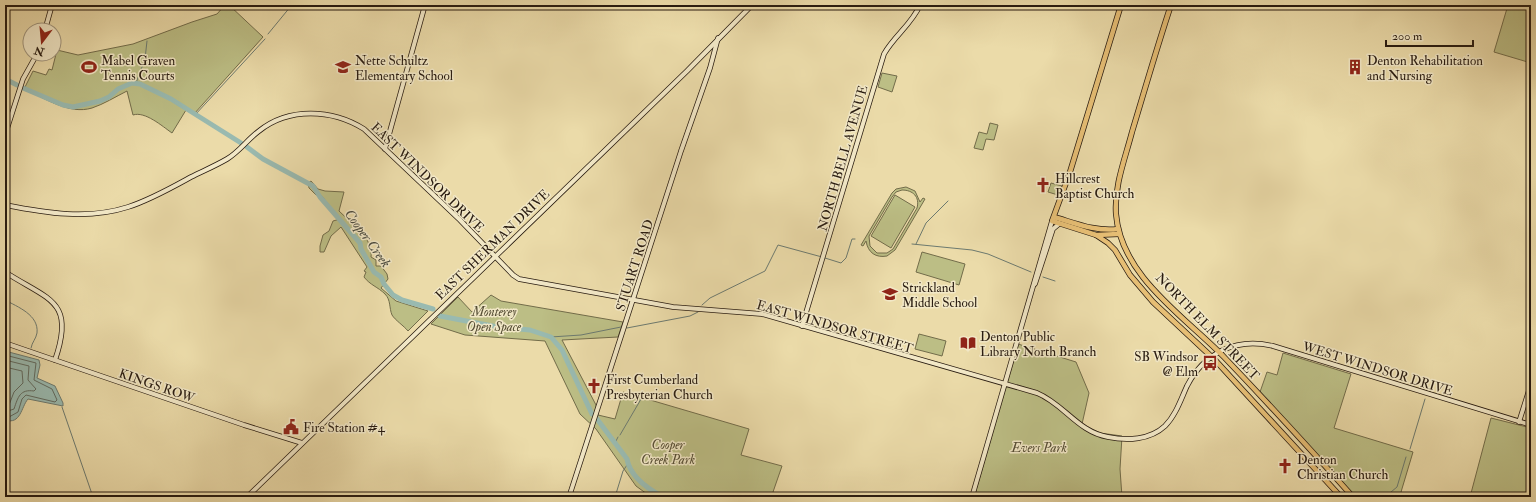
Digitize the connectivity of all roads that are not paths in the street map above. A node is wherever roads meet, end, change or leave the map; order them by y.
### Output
1 (52, 5) edge
2 (425, 5) edge
3 (752, 5) edge
4 (920, 5) edge
5 (1121, 5) edge
6 (1171, 5) edge
7 (47, 22) edge
8 (718, 38) junction
9 (33, 62) edge
10 (5, 135) edge
11 (385, 149) junction
12 (5, 206) edge
13 (1053, 219) junction
14 (1059, 224) junction
15 (1118, 231) junction
16 (1096, 235) junction
17 (494, 256) junction
18 (5, 272) edge
19 (1032, 291) junction
20 (633, 301) junction
21 (802, 326) junction
22 (5, 343) edge
23 (1218, 352) junction
24 (1211, 356) junction
25 (55, 360) junction
26 (1004, 384) junction
27 (1531, 384) edge
28 (1519, 422) junction
29 (1531, 425) edge
30 (302, 443) junction
31 (247, 497) edge
32 (569, 497) edge
33 (972, 497) edge
34 (1341, 497) edge
35 (1353, 497) edge

1 - 7 street
2 - 11 street
3 - 8 street, EAST SHERMAN DRIVE
4 - 21 street, NORTH BELL AVENUE
5 - 13 main road
6 - 15 main road, NORTH ELM STREET
8 - 17 street, EAST SHERMAN DRIVE
8 - 20 street, STUART ROAD
9 - 10 street
11 - 12 street, EAST WINDSOR DRIVE
11 - 17 street, EAST WINDSOR DRIVE
13 - 14 main road
13 - 15 main road
13 - 19 street
14 - 16 main road
14 - 19 street
15 - 16 main road
15 - 23 main road, NORTH ELM STREET
16 - 24 main road, NORTH ELM STREET
17 - 20 street, EAST WINDSOR DRIVE
17 - 30 street, EAST SHERMAN DRIVE
18 - 25 street
19 - 26 street
20 - 21 street, EAST WINDSOR STREET
20 - 32 street, STUART ROAD
21 - 26 street, EAST WINDSOR STREET
22 - 25 street, KINGS ROW
23 - 24 street, WEST WINDSOR DRIVE
23 - 28 street, WEST WINDSOR DRIVE
23 - 35 main road, NORTH ELM STREET
24 - 26 street, WEST WINDSOR DRIVE
24 - 34 main road, NORTH ELM STREET
25 - 30 street, KINGS ROW
26 - 33 street
27 - 28 street
28 - 29 street, WEST WINDSOR DRIVE
30 - 31 street, EAST SHERMAN DRIVE

